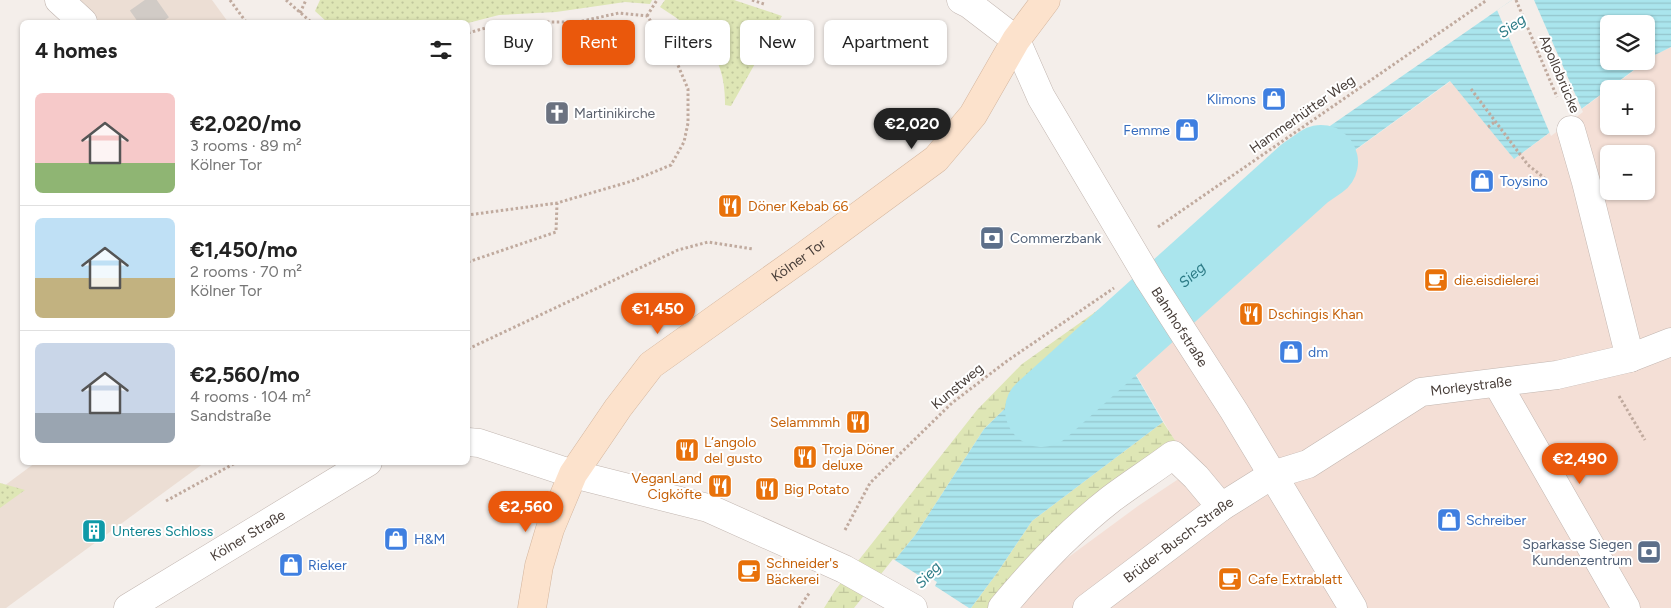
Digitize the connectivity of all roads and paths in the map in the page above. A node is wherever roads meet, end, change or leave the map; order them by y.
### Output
1 (59, 0) edge
2 (230, 0) edge
3 (286, 0) edge
4 (306, 0) edge
5 (657, 0) edge
6 (752, 0) edge
7 (961, 0) edge
8 (1046, 0) edge
9 (1487, 0) edge
10 (1516, 0) edge
11 (764, 4) dead end
12 (300, 13) junction
13 (647, 16) junction
14 (81, 20) edge
15 (245, 20) edge
16 (309, 20) edge
17 (470, 32) edge
18 (1016, 40) junction
19 (1471, 89) dead end
20 (1496, 121) junction
21 (1488, 127) dead end
22 (1571, 130) joint
23 (1548, 180) dead end
24 (557, 204) junction
25 (470, 215) edge
26 (708, 242) dead end
27 (470, 261) edge
28 (1141, 265) junction
29 (1671, 342) edge
30 (470, 347) edge
31 (1630, 358) junction
32 (1601, 366) junction
33 (1497, 382) junction
34 (1645, 440) dead end
35 (470, 442) edge
36 (232, 465) edge
37 (363, 465) edge
38 (573, 474) junction
39 (1272, 475) junction
40 (166, 501) dead end
41 (1221, 507) junction
42 (836, 566) junction
43 (128, 608) edge
44 (532, 608) edge
45 (913, 608) edge
46 (1002, 608) edge
47 (1087, 608) edge
48 (1353, 608) edge
49 (1626, 608) edge

1 - 14 street
2 - 15 path
3 - 12 path
4 - 12 path
5 - 13 path
6 - 11 path
7 - 18 street
8 - 18 main road, Kölner Tor
9 - 28 path, Hammerhütter Weg
10 - 22 path, Apollobrücke
12 - 16 path
13 - 17 path
13 - 24 path
18 - 28 street, Bahnhofstraße
18 - 38 main road, Kölner Tor
19 - 20 path
20 - 21 path
20 - 23 path
22 - 31 street
24 - 25 path
24 - 27 path
26 - 30 path
28 - 39 street, Bahnhofstraße
28 - 42 path, Kunstweg
29 - 31 street, Morleystraße
31 - 32 street, Morleystraße
32 - 33 street, Morleystraße
32 - 34 path
33 - 39 street, Morleystraße
33 - 49 street
35 - 38 street
36 - 40 path
37 - 43 street, Kölner Straße
38 - 42 street
38 - 44 main road, Kölner Tor
39 - 41 street, Brüder-Busch-Straße
39 - 48 street, Bahnhofstraße
41 - 46 street
41 - 47 street, Brüder-Busch-Straße
42 - 45 street

